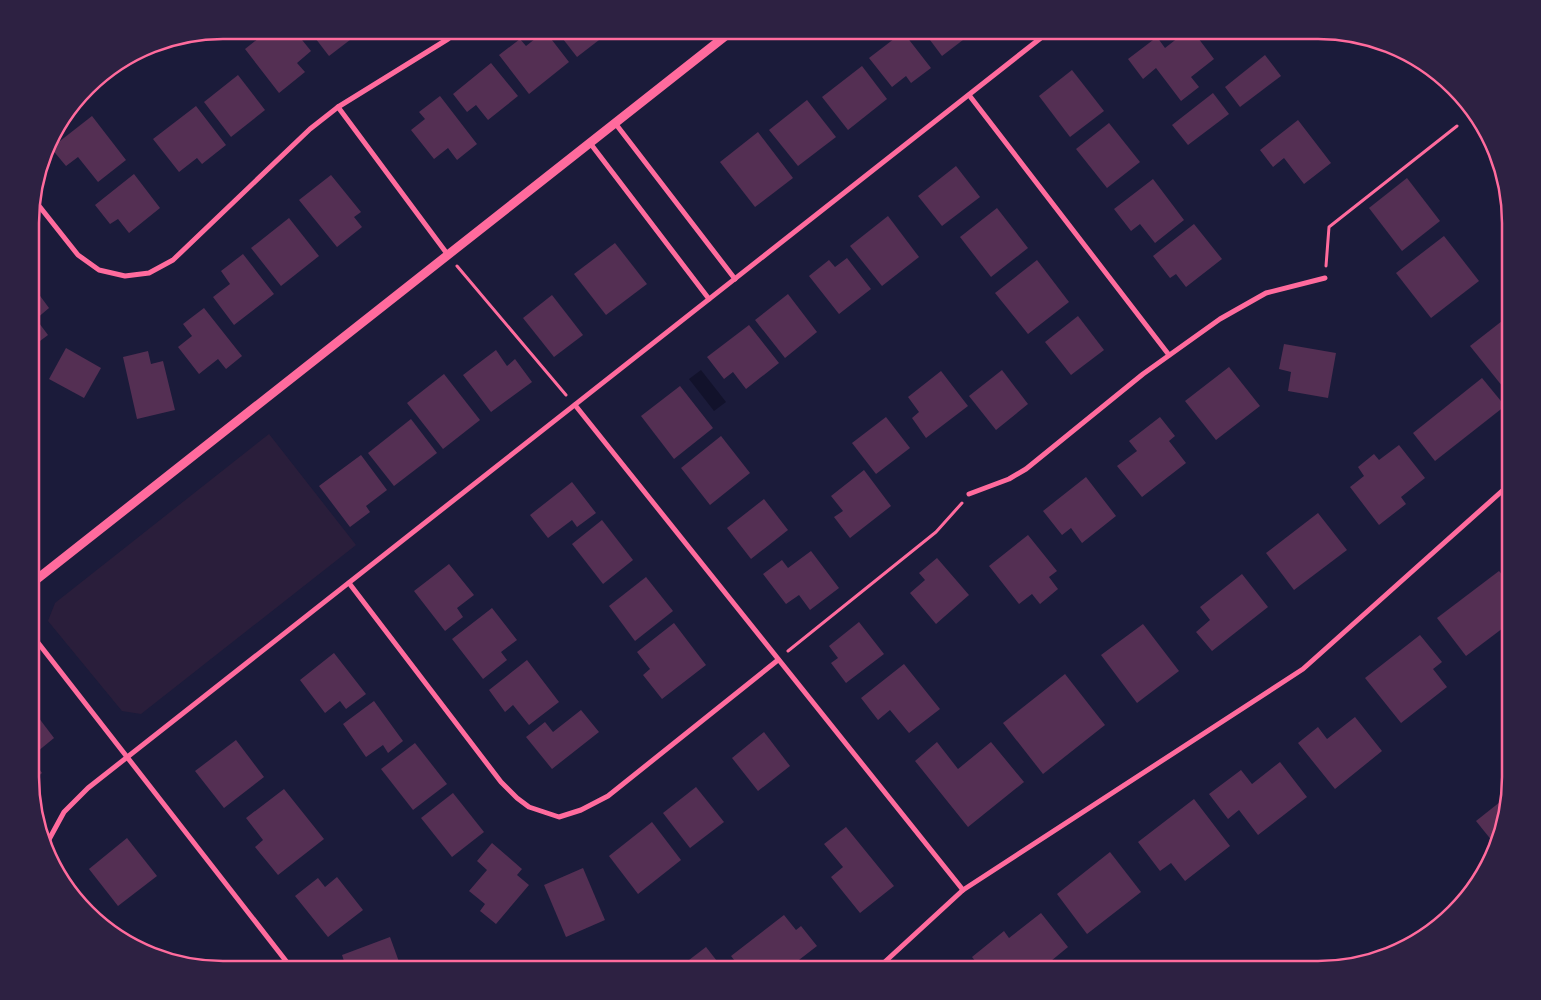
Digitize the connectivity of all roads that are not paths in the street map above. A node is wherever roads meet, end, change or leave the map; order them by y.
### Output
1 (448, 39) edge
2 (722, 39) edge
3 (1040, 39) edge
4 (969, 95) junction
5 (338, 107) junction
6 (615, 123) junction
7 (590, 144) junction
8 (39, 206) edge
9 (448, 255) junction
10 (1325, 278) road end
11 (735, 279) junction
12 (709, 299) junction
13 (1169, 355) junction
14 (575, 405) junction
15 (1502, 491) edge
16 (969, 494) road end
17 (39, 577) edge
18 (349, 583) junction
19 (39, 644) edge
20 (778, 660) junction
21 (128, 756) junction
22 (50, 838) edge
23 (963, 890) junction
24 (286, 961) edge
25 (886, 961) edge

1 - 5 street
2 - 6 street
3 - 4 street
4 - 11 street
4 - 13 street
5 - 8 street
5 - 9 street
6 - 7 street
6 - 11 street
7 - 9 street
7 - 12 street
9 - 17 street
10 - 13 street
11 - 12 street
12 - 14 street
13 - 16 street
14 - 18 street
14 - 20 street
15 - 23 street
18 - 20 street
18 - 21 street
19 - 21 street
20 - 23 street
21 - 22 street
21 - 24 street
23 - 25 street

